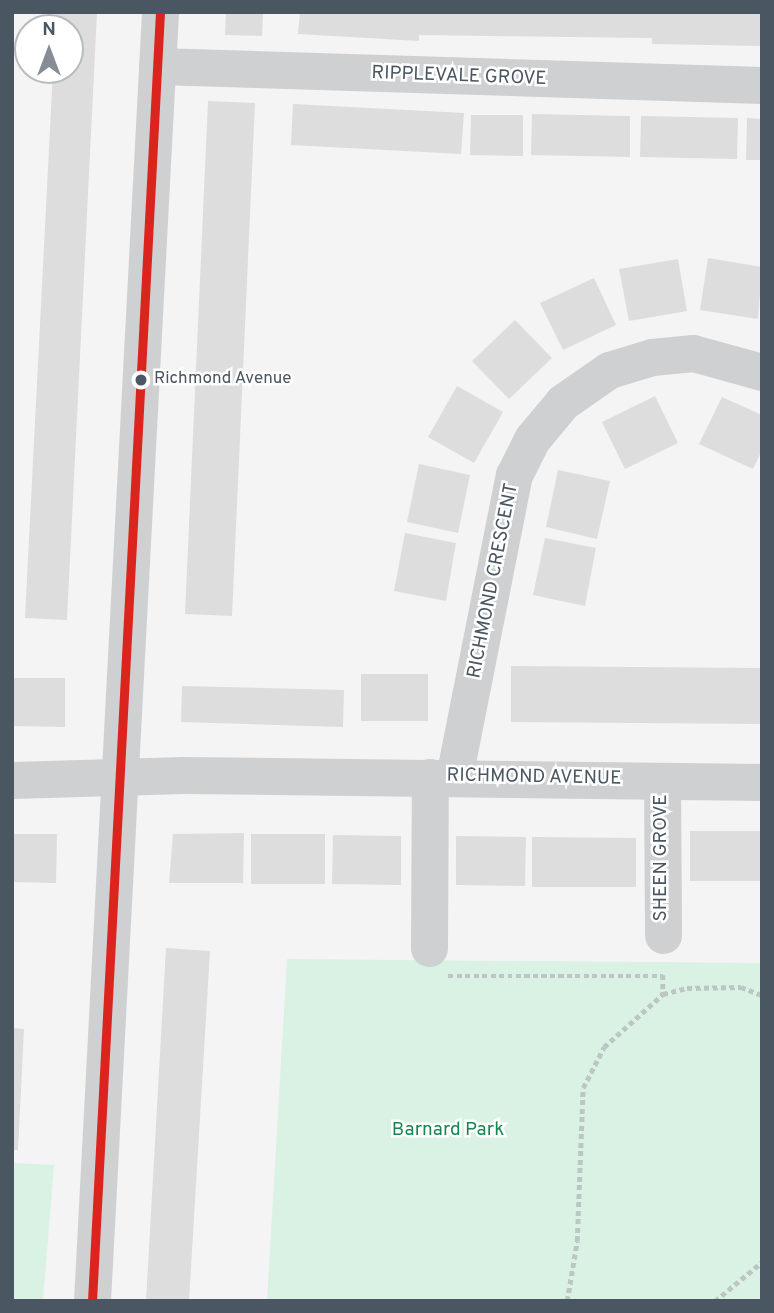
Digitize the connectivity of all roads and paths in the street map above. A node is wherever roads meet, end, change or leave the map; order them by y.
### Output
1 (160, 12) edge
2 (157, 66) junction
3 (762, 85) edge
4 (762, 372) edge
5 (442, 777) junction
6 (120, 779) junction
7 (12, 780) edge
8 (662, 781) junction
9 (762, 782) edge
10 (663, 935) dead end
11 (429, 948) joint
12 (663, 976) dead end
13 (762, 995) edge
14 (762, 1262) edge
15 (92, 1301) edge
16 (567, 1301) edge
17 (715, 1301) edge

1 - 2 street
2 - 3 street, RIPPLEVALE GROVE
2 - 6 street
4 - 5 street, RICHMOND CRESCENT
5 - 6 street, RICHMOND AVENUE
5 - 8 street, RICHMOND AVENUE
5 - 11 street, RICHMOND CRESCENT
6 - 7 street, RICHMOND AVENUE
6 - 15 street
8 - 9 street, RICHMOND AVENUE
8 - 10 street, SHEEN GROVE
11 - 12 path
13 - 16 path
14 - 17 path

